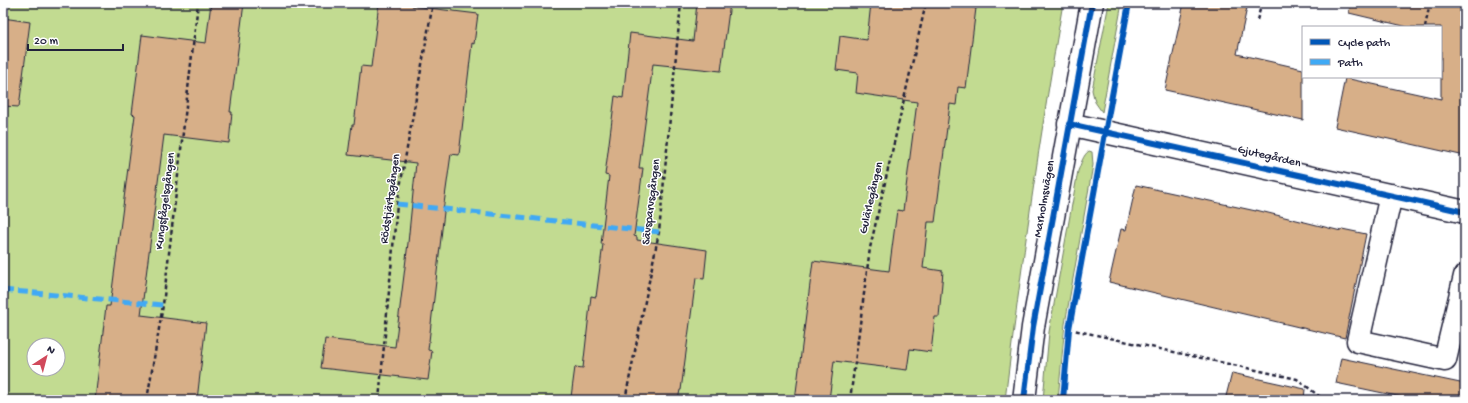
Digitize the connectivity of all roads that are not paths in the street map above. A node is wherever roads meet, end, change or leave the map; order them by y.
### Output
1 (1092, 3) edge
2 (1069, 124) junction
3 (1391, 195) junction
4 (1465, 212) edge
5 (1465, 276) edge
6 (1024, 400) edge

1 - 2 street, Marholmsvägen
2 - 3 street, Gjutegården
2 - 6 street, Marholmsvägen
3 - 4 street, Gjutegården
3 - 5 street

